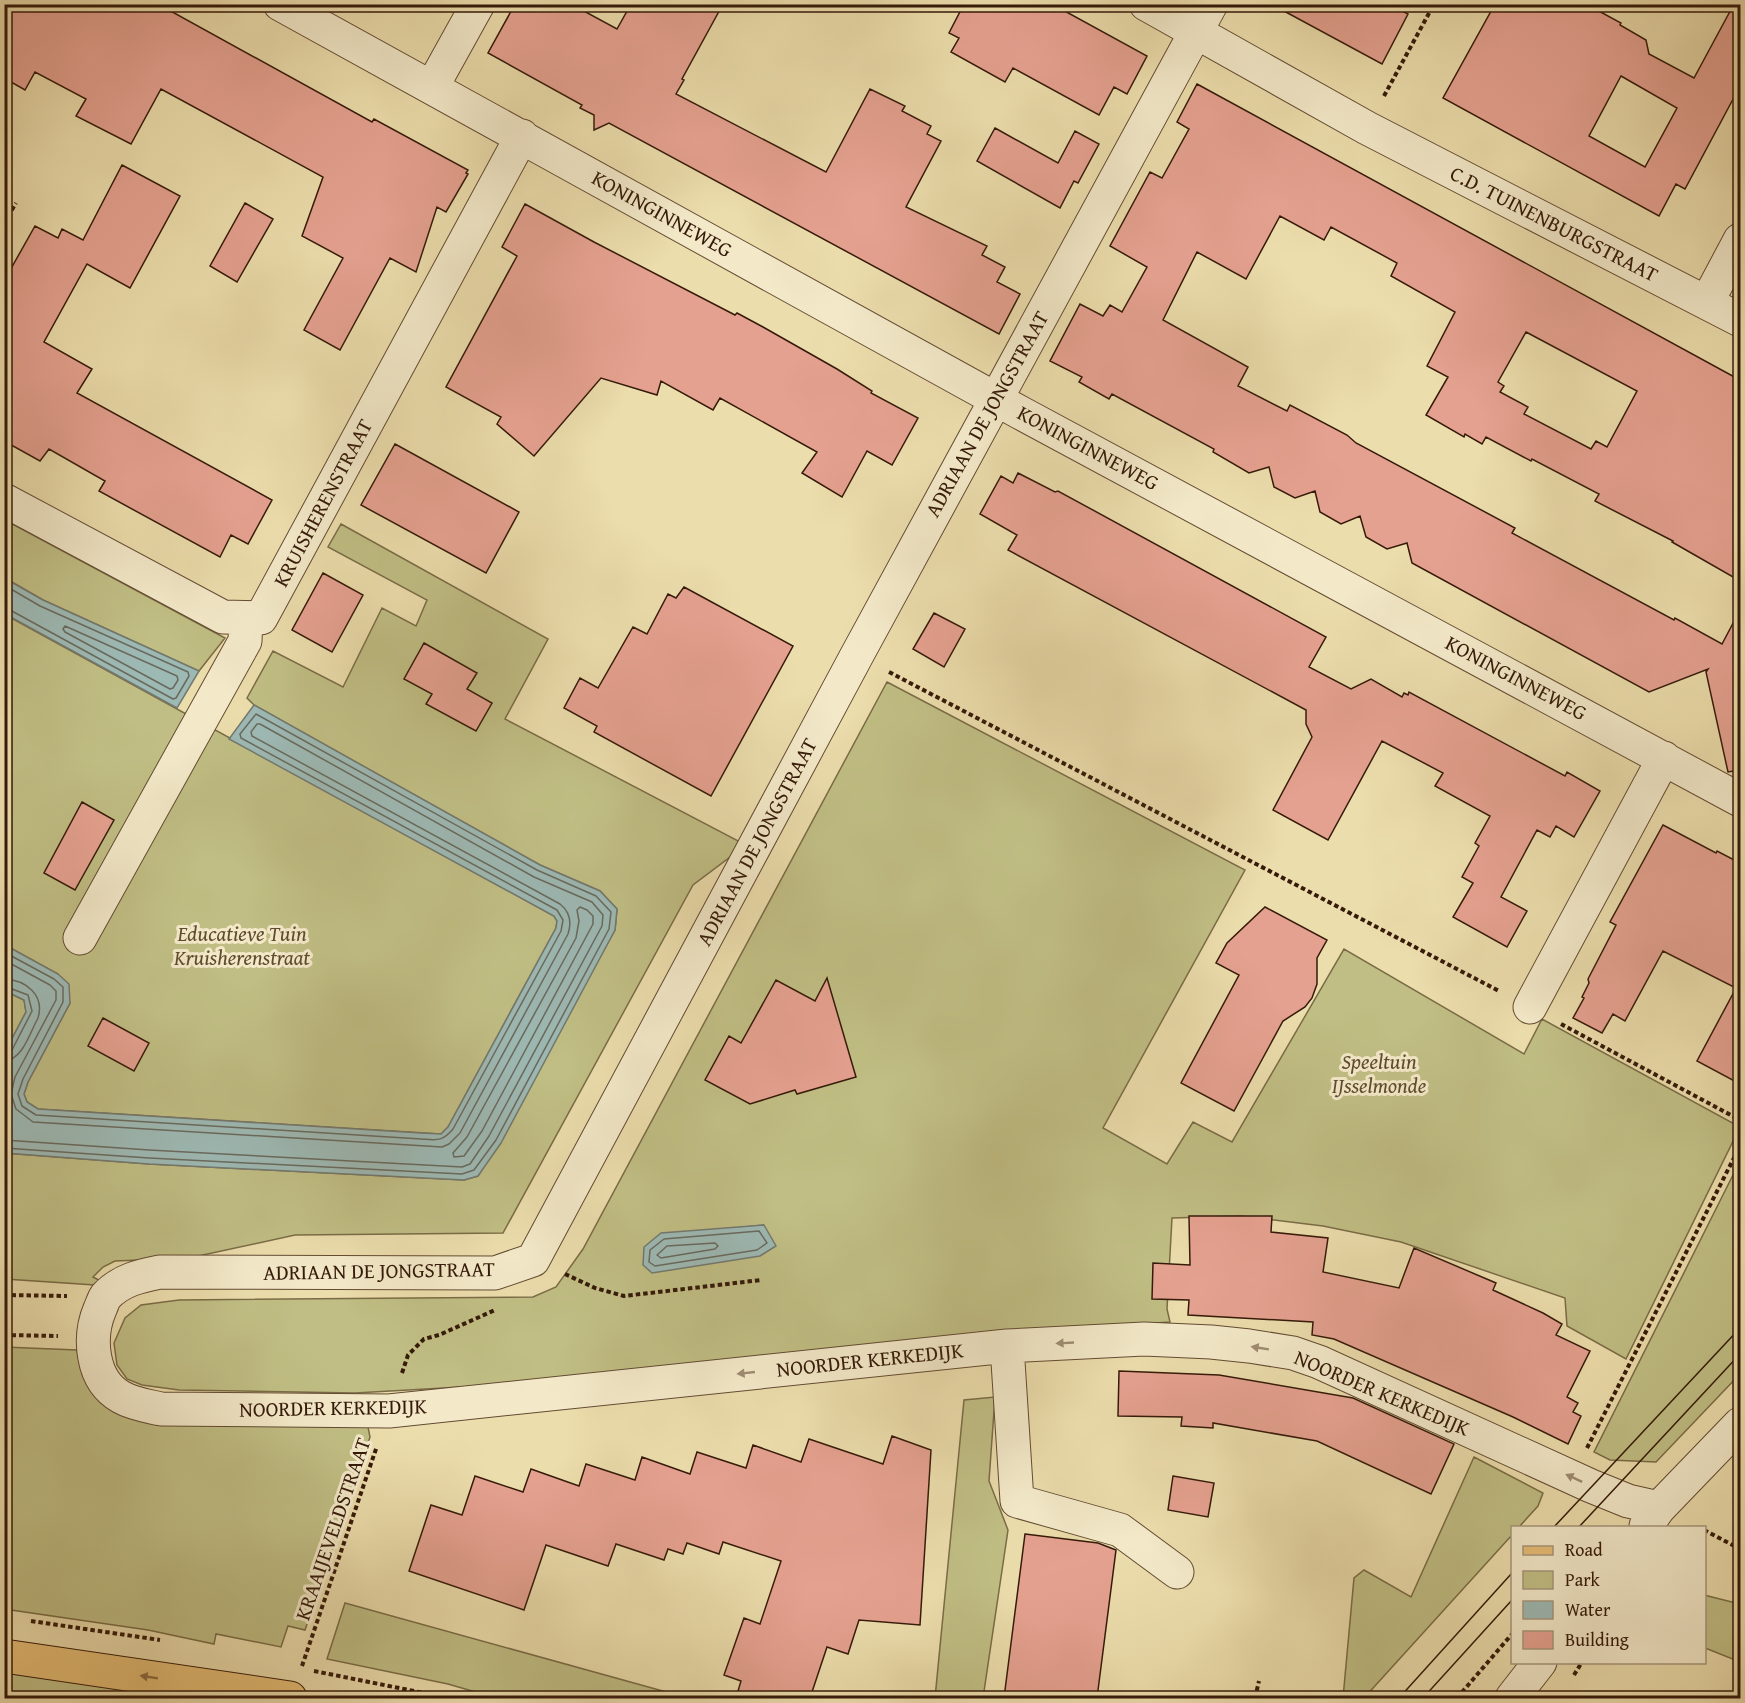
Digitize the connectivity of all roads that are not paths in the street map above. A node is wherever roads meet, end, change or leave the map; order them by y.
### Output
1 (280, 4) edge
2 (478, 4) edge
3 (1146, 4) edge
4 (1204, 18) edge
5 (432, 87) junction
6 (522, 136) junction
7 (1740, 240) edge
8 (1707, 302) junction
9 (1740, 320) edge
10 (996, 399) junction
11 (4, 500) edge
12 (246, 618) junction
13 (1665, 758) junction
14 (1740, 800) edge
15 (80, 938) dead end
16 (1530, 1007) road end
17 (92, 1337) joint
18 (1007, 1346) junction
19 (1740, 1424) edge
20 (1644, 1512) edge
21 (1177, 1572) dead end
22 (6, 1655) edge
23 (1538, 1664) edge
24 (290, 1698) edge
25 (1512, 1698) edge

1 - 5 street, KONINGINNEWEG
2 - 5 street
3 - 4 street, C.D. TUINENBURGSTRAAT
4 - 8 street, C.D. TUINENBURGSTRAAT
4 - 10 street, ADRIAAN DE JONGSTRAAT
5 - 6 street, KONINGINNEWEG
6 - 10 street, KONINGINNEWEG
6 - 12 street, KRUISHERENSTRAAT
7 - 8 street
8 - 9 street, C.D. TUINENBURGSTRAAT
10 - 13 street, KONINGINNEWEG
10 - 17 street, ADRIAAN DE JONGSTRAAT
11 - 12 street
12 - 15 street
13 - 14 street, KONINGINNEWEG
13 - 16 street
18 -> 17 street, NOORDER KERKEDIJK
20 -> 18 street, NOORDER KERKEDIJK
18 - 21 street
19 - 20 street
24 -> 22 main road
23 - 25 street

